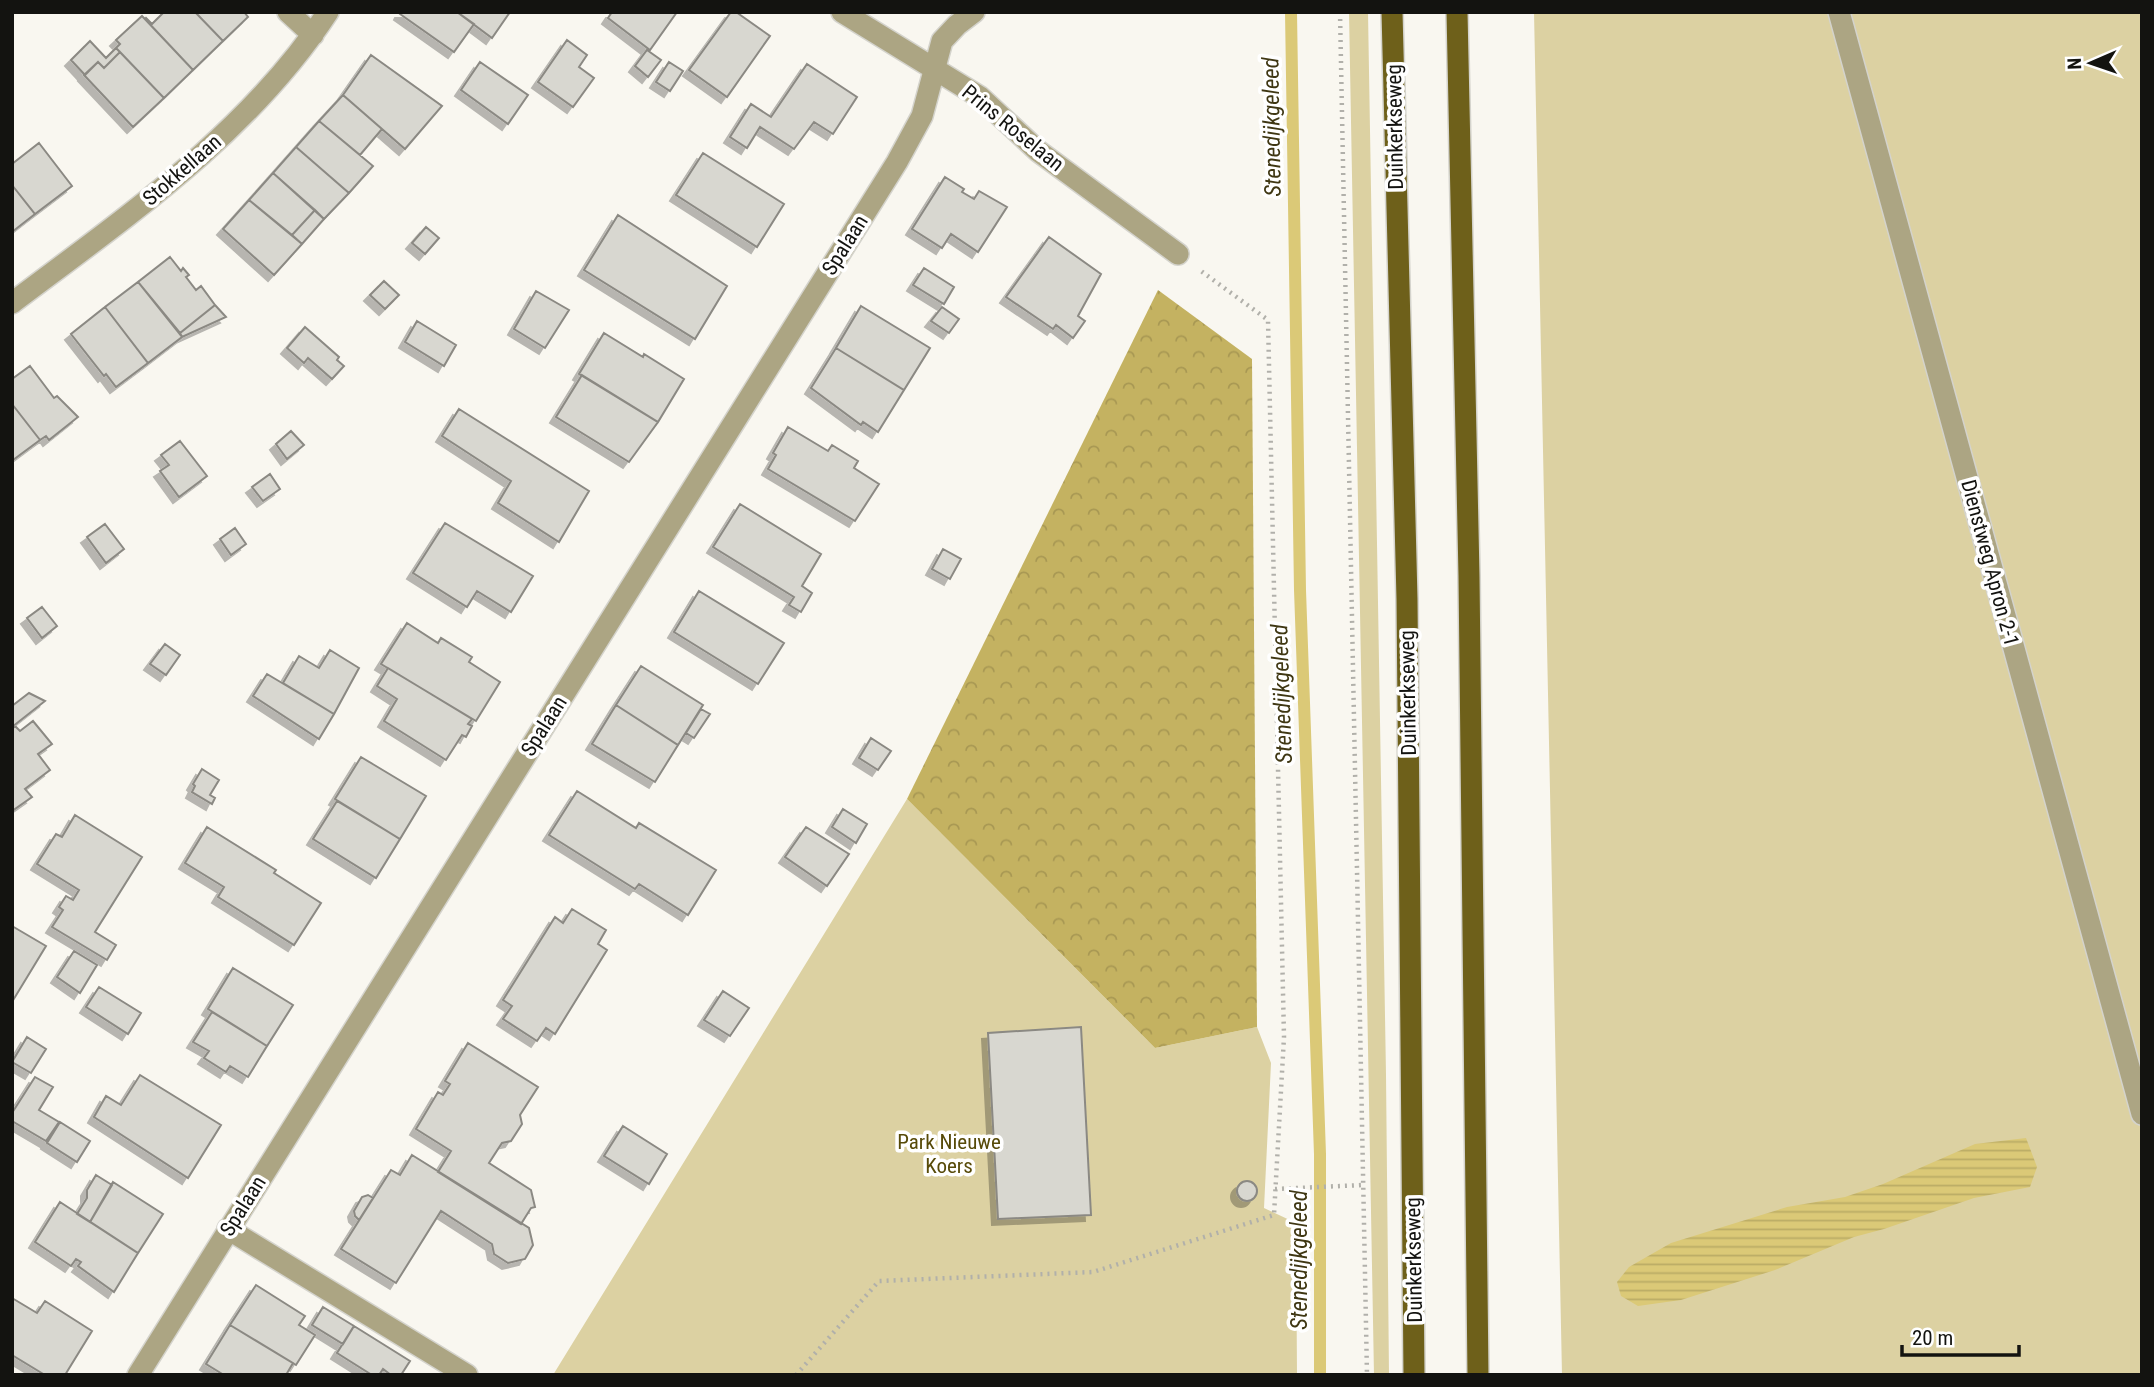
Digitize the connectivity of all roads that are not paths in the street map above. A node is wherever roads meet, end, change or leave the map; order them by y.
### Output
1 (288, 12) edge
2 (328, 12) edge
3 (842, 12) edge
4 (974, 12) edge
5 (1392, 12) edge
6 (1457, 12) edge
7 (1839, 12) edge
8 (313, 35) junction
9 (934, 69) junction
10 (1178, 254) road end
11 (12, 303) edge
12 (2142, 1114) edge
13 (228, 1229) junction
14 (138, 1375) edge
15 (467, 1375) edge
16 (1415, 1375) edge
17 (1478, 1375) edge

1 - 8 street
2 - 8 street, Stokkellaan
3 - 9 street, Prins Roselaan
4 - 9 street, Spalaan
5 - 16 main road, Duinkerkseweg
6 - 17 main road
7 - 12 street, Dienstweg Apron 2-1
8 - 11 street, Stokkellaan
9 - 10 street, Prins Roselaan
9 - 13 street, Spalaan
13 - 14 street, Spalaan
13 - 15 street

